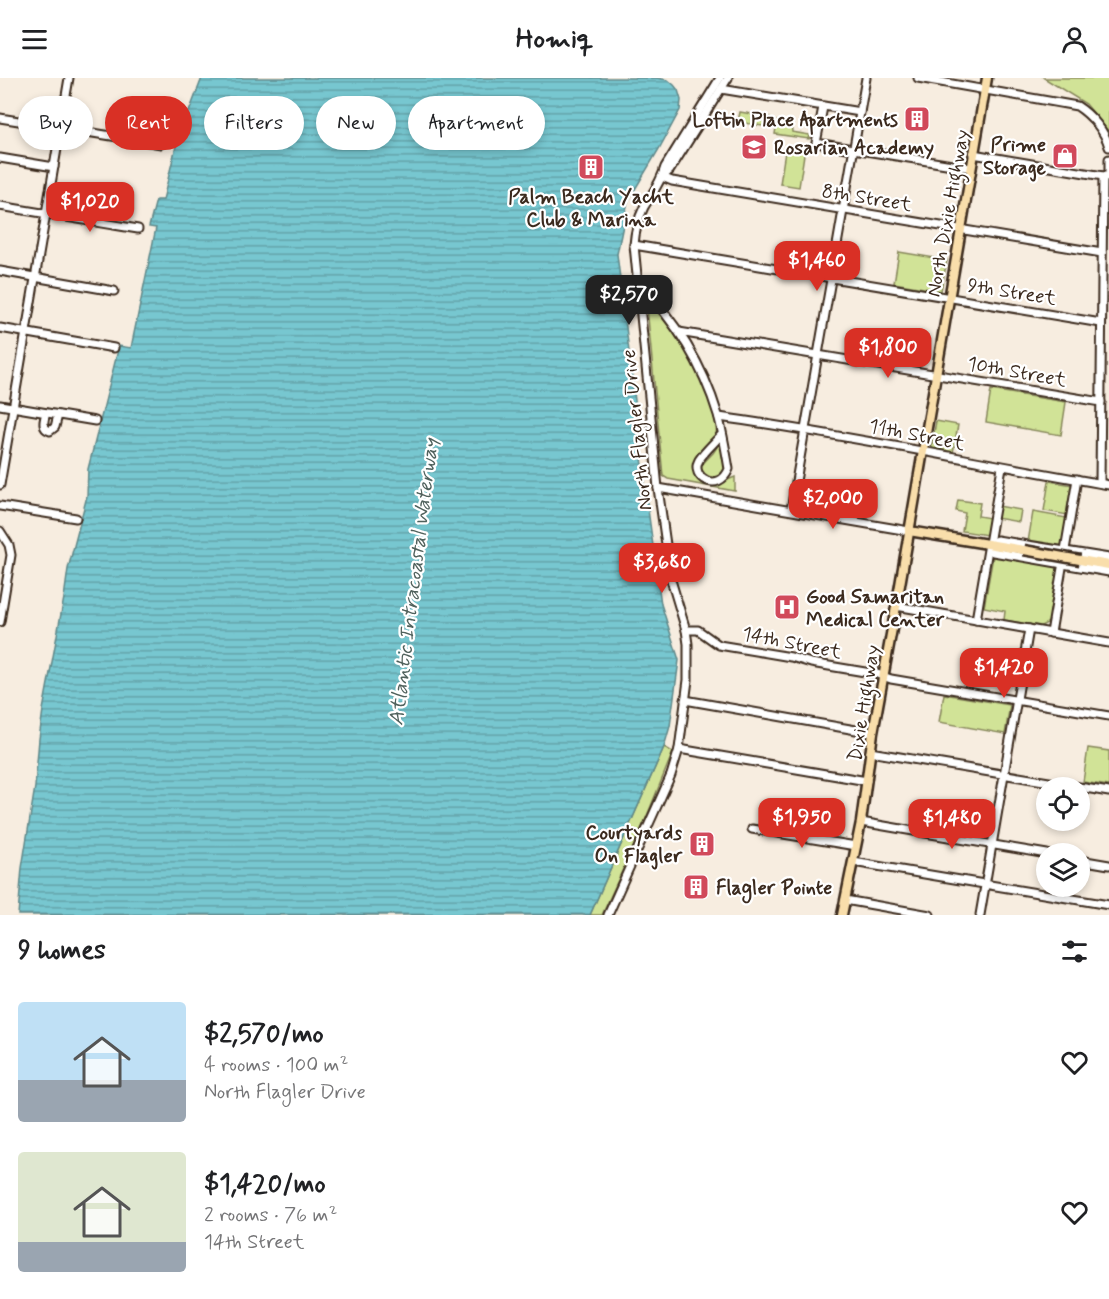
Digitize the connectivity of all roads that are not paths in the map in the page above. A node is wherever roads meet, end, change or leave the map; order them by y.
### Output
1 (69, 78) edge
2 (720, 78) edge
3 (728, 78) edge
4 (866, 78) edge
5 (918, 78) edge
6 (987, 78) edge
7 (721, 89) junction
8 (985, 89) junction
9 (66, 96) edge
10 (823, 107) junction
11 (860, 112) junction
12 (0, 117) edge
13 (18, 120) edge
14 (1109, 147) edge
15 (854, 149) junction
16 (57, 150) edge
17 (973, 154) junction
18 (0, 158) edge
19 (1109, 159) edge
20 (54, 167) junction
21 (971, 168) junction
22 (1106, 176) edge
23 (662, 177) junction
24 (0, 206) edge
25 (844, 210) junction
26 (46, 214) junction
27 (138, 229) dead end
28 (960, 229) junction
29 (634, 245) junction
30 (1102, 253) junction
31 (0, 271) edge
32 (36, 277) junction
33 (832, 277) junction
34 (637, 282) junction
35 (114, 291) dead end
36 (949, 298) junction
37 (1101, 323) junction
38 (0, 328) edge
39 (679, 332) junction
40 (26, 333) junction
41 (114, 348) dead end
42 (818, 355) junction
43 (936, 374) junction
44 (1101, 402) junction
45 (0, 405) edge
46 (13, 407) junction
47 (46, 413) junction
48 (58, 415) junction
49 (718, 417) junction
50 (95, 421) dead end
51 (805, 431) junction
52 (722, 434) junction
53 (922, 451) junction
54 (1002, 467) junction
55 (1077, 479) junction
56 (1100, 483) junction
57 (0, 484) edge
58 (1109, 485) edge
59 (658, 488) junction
60 (0, 506) edge
61 (791, 510) junction
62 (76, 518) dead end
63 (0, 531) edge
64 (909, 531) junction
65 (989, 544) junction
66 (1065, 551) junction
67 (1109, 558) edge
68 (1063, 564) junction
69 (1109, 565) edge
70 (1109, 572) edge
71 (4, 578) edge
72 (896, 606) junction
73 (976, 620) junction
74 (0, 622) edge
75 (1029, 629) junction
76 (686, 630) junction
77 (1051, 633) junction
78 (1109, 643) edge
79 (884, 676) junction
80 (685, 700) junction
81 (1017, 700) junction
82 (1109, 716) edge
83 (873, 733) junction
84 (679, 749) junction
85 (870, 752) junction
86 (1004, 774) junction
87 (867, 781) junction
88 (1109, 792) edge
89 (861, 822) junction
90 (752, 829) dead end
91 (992, 845) junction
92 (856, 846) junction
93 (1036, 852) edge
94 (1090, 861) edge
95 (853, 862) junction
96 (1109, 864) edge
97 (985, 884) junction
98 (845, 900) junction
99 (1109, 905) edge
100 (608, 915) edge
101 (842, 915) edge
102 (930, 915) edge
103 (980, 915) edge

1 - 9 street
2 - 23 street, North Flagler Drive
3 - 7 street, North Flagler Drive
4 - 11 street
5 - 8 street
6 - 8 main road, North Dixie Highway
7 - 10 street
7 - 23 street, North Flagler Drive
8 - 14 street
8 - 17 main road, North Dixie Highway
10 - 11 street
10 - 15 street
11 - 15 street
12 - 13 street
15 - 21 street
15 - 25 street
16 - 20 street
17 - 21 main road, North Dixie Highway
17 - 22 street
18 - 20 street
19 - 22 street
20 - 26 street
21 - 28 main road, North Dixie Highway
22 - 30 street
23 - 25 street, 8th Street
23 - 29 street, North Flagler Drive
24 - 26 street
25 - 28 street, 8th Street
25 - 33 street
26 - 27 street
26 - 32 street
28 - 30 street, 8th Street
28 - 36 main road, North Dixie Highway
29 - 33 street, 9th Street
29 - 34 street, North Flagler Drive
30 - 37 street
31 - 32 street
32 - 35 street
32 - 40 street
33 - 36 street, 9th Street
33 - 42 street
34 - 39 street
34 - 59 street, North Flagler Drive
36 - 37 street, 9th Street
36 - 43 main road, North Dixie Highway
37 - 44 street
38 - 40 street
39 - 42 street, 10th Street
39 - 49 street
40 - 41 street
40 - 46 street
42 - 43 street, 10th Street
42 - 51 street
43 - 44 street, 10th Street
43 - 53 main road, North Dixie Highway
44 - 56 street
45 - 46 street
46 - 47 street
46 - 57 street
47 - 48 street
47 - 48 street
48 - 50 street
49 - 51 street, 11th Street
49 - 52 street
51 - 53 street, 11th Street
51 - 61 street
52 - 52 street
53 - 54 street, 11th Street
53 - 64 main road, North Dixie Highway
54 - 55 street, 11th Street
54 - 65 street
55 - 56 street, 11th Street
55 - 66 street
56 - 58 street, 11th Street
59 - 61 street
59 - 76 street, North Flagler Drive
60 - 62 street
61 - 64 street
63 - 71 street
64 - 65 main road
64 - 72 main road, Dixie Highway
65 - 66 street
65 - 68 street
65 - 69 main road, bridge
65 - 73 street
66 - 67 street
66 - 68 street
68 - 70 street
68 - 77 street
71 - 74 street
72 - 73 street
72 - 79 main road, Dixie Highway
73 - 75 street
75 - 77 street
75 - 81 street
76 - 79 street, 14th Street
76 - 80 street, North Flagler Drive
77 - 78 street
79 - 81 street, 14th Street
79 - 83 main road, Dixie Highway
80 - 83 street
80 - 84 street, North Flagler Drive
81 - 82 street, 14th Street
81 - 86 street
83 - 85 main road, Dixie Highway
84 - 87 street
84 - 100 street, North Flagler Drive
85 - 86 street
85 - 87 main road, Dixie Highway
86 - 88 street
86 - 91 street
87 - 89 main road, Dixie Highway
89 - 91 street
89 - 92 main road, Dixie Highway
90 - 92 street
91 - 93 street
91 - 97 street
92 - 95 main road, Dixie Highway
94 - 96 street
95 - 97 street
95 - 98 main road, Dixie Highway
97 - 99 street
97 - 103 street
98 - 101 main road, Dixie Highway
98 - 102 street

